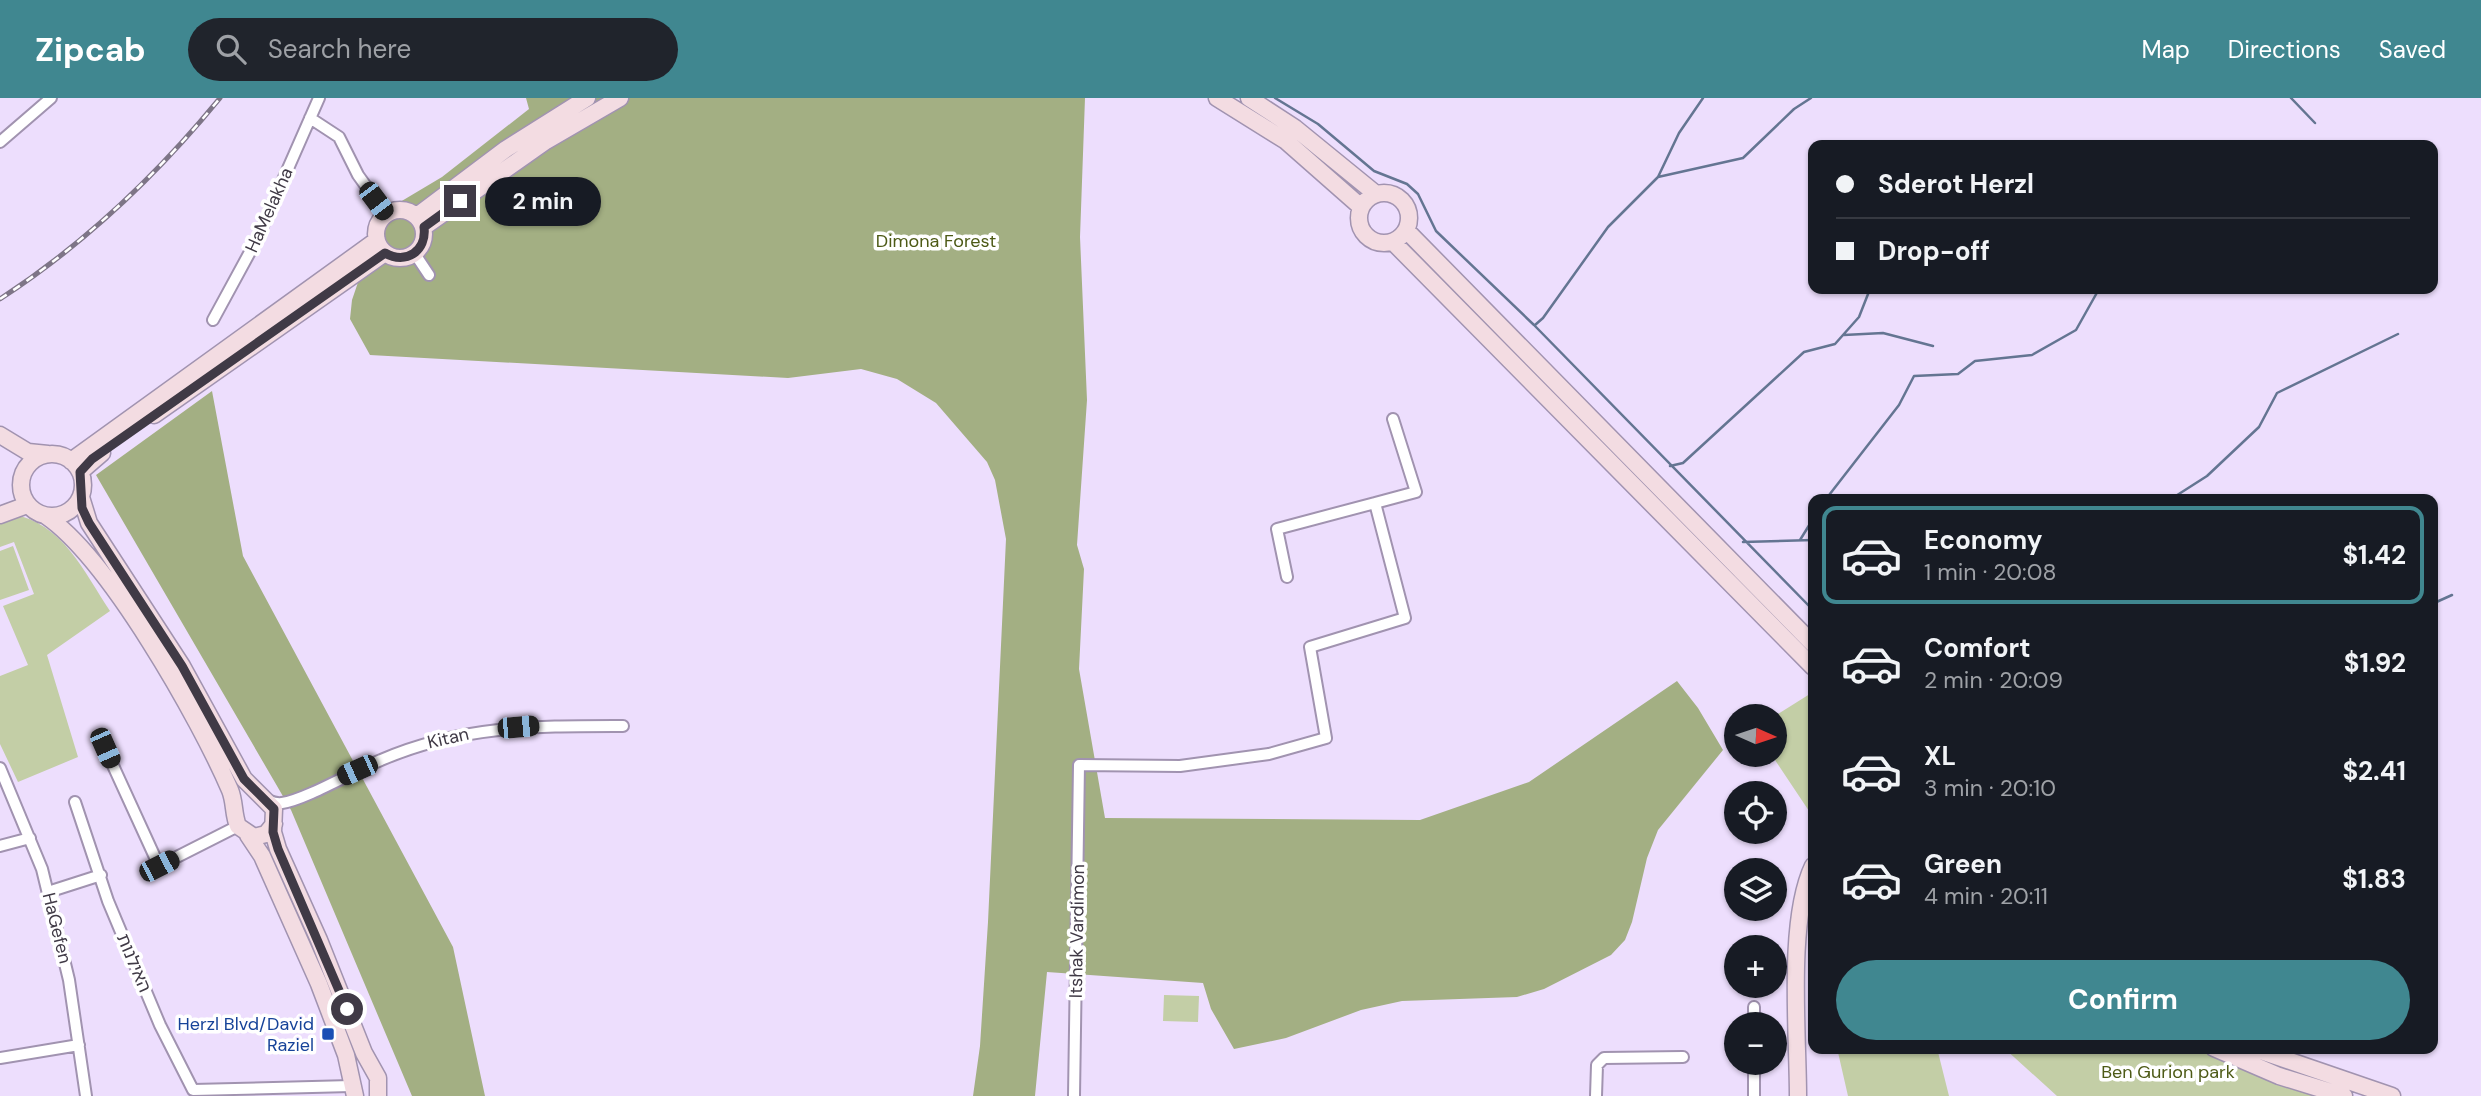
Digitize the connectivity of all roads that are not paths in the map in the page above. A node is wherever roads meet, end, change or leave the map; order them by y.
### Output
1 (51, 98) edge
2 (319, 98) edge
3 (587, 98) edge
4 (620, 98) edge
5 (1217, 98) edge
6 (1249, 98) edge
7 (310, 118) junction
8 (0, 142) edge
9 (1376, 194) junction
10 (1362, 207) junction
11 (386, 214) junction
12 (420, 222) junction
13 (1406, 230) junction
14 (1393, 242) junction
15 (381, 247) junction
16 (415, 254) junction
17 (429, 275) dead end
18 (213, 320) dead end
19 (1393, 419) dead end
20 (0, 435) edge
21 (0, 446) edge
22 (50, 454) junction
23 (76, 466) junction
24 (23, 491) junction
25 (81, 497) junction
26 (1375, 503) junction
27 (0, 505) edge
28 (0, 515) edge
29 (46, 516) junction
30 (1287, 577) dead end
31 (1808, 639) edge
32 (1808, 662) edge
33 (623, 726) dead end
34 (105, 748) dead end
35 (0, 768) edge
36 (265, 799) junction
37 (75, 802) dead end
38 (285, 803) junction
39 (274, 823) junction
40 (240, 825) junction
41 (30, 838) junction
42 (0, 846) edge
43 (101, 875) junction
44 (1808, 879) edge
45 (48, 892) junction
46 (1754, 1007) dead end
47 (1754, 1012) edge
48 (79, 1045) junction
49 (2228, 1054) edge
50 (2270, 1054) edge
51 (1683, 1057) dead end
52 (0, 1058) edge
53 (372, 1068) junction
54 (1754, 1075) edge
55 (352, 1086) edge
56 (379, 1093) edge
57 (86, 1096) edge
58 (1074, 1096) edge
59 (1596, 1096) edge
60 (1754, 1096) edge
61 (1798, 1096) edge
62 (2344, 1096) edge
63 (2392, 1096) edge

1 - 8 street
2 - 7 street, HaMelakha
3 - 12 main road
4 - 12 main road
5 - 10 main road
6 - 9 main road
7 - 11 street
7 - 18 street, HaMelakha
9 - 10 main road
9 - 13 main road
10 - 14 main road
11 - 12 main road
11 - 15 main road
12 - 16 main road
13 - 14 main road
13 - 31 main road
14 - 32 main road
15 - 16 main road
15 - 23 main road
16 - 17 street
19 - 26 street
20 - 22 main road
21 - 24 main road
22 - 23 main road
22 - 24 main road
23 - 25 main road
24 - 27 main road
24 - 28 main road
24 - 29 main road
25 - 29 main road
25 - 36 main road
26 - 30 street
26 - 58 street, Itshak Vardimon
29 - 40 main road
33 - 38 street, Kitan
34 - 40 street
35 - 41 street, HaGefen
36 - 38 street
36 - 39 main road
36 - 40 main road
37 - 43 street, האילנות
38 - 39 street
39 - 40 main road
39 - 53 main road
40 - 55 main road
41 - 42 street
41 - 45 street, HaGefen
43 - 45 street
43 - 55 street, האילנות
44 - 61 main road
45 - 48 street, HaGefen
46 - 47 street
48 - 52 street
48 - 57 street, HaGefen
49 - 62 main road
50 - 63 main road
51 - 59 street
53 - 55 main road
53 - 56 main road
54 - 60 street

